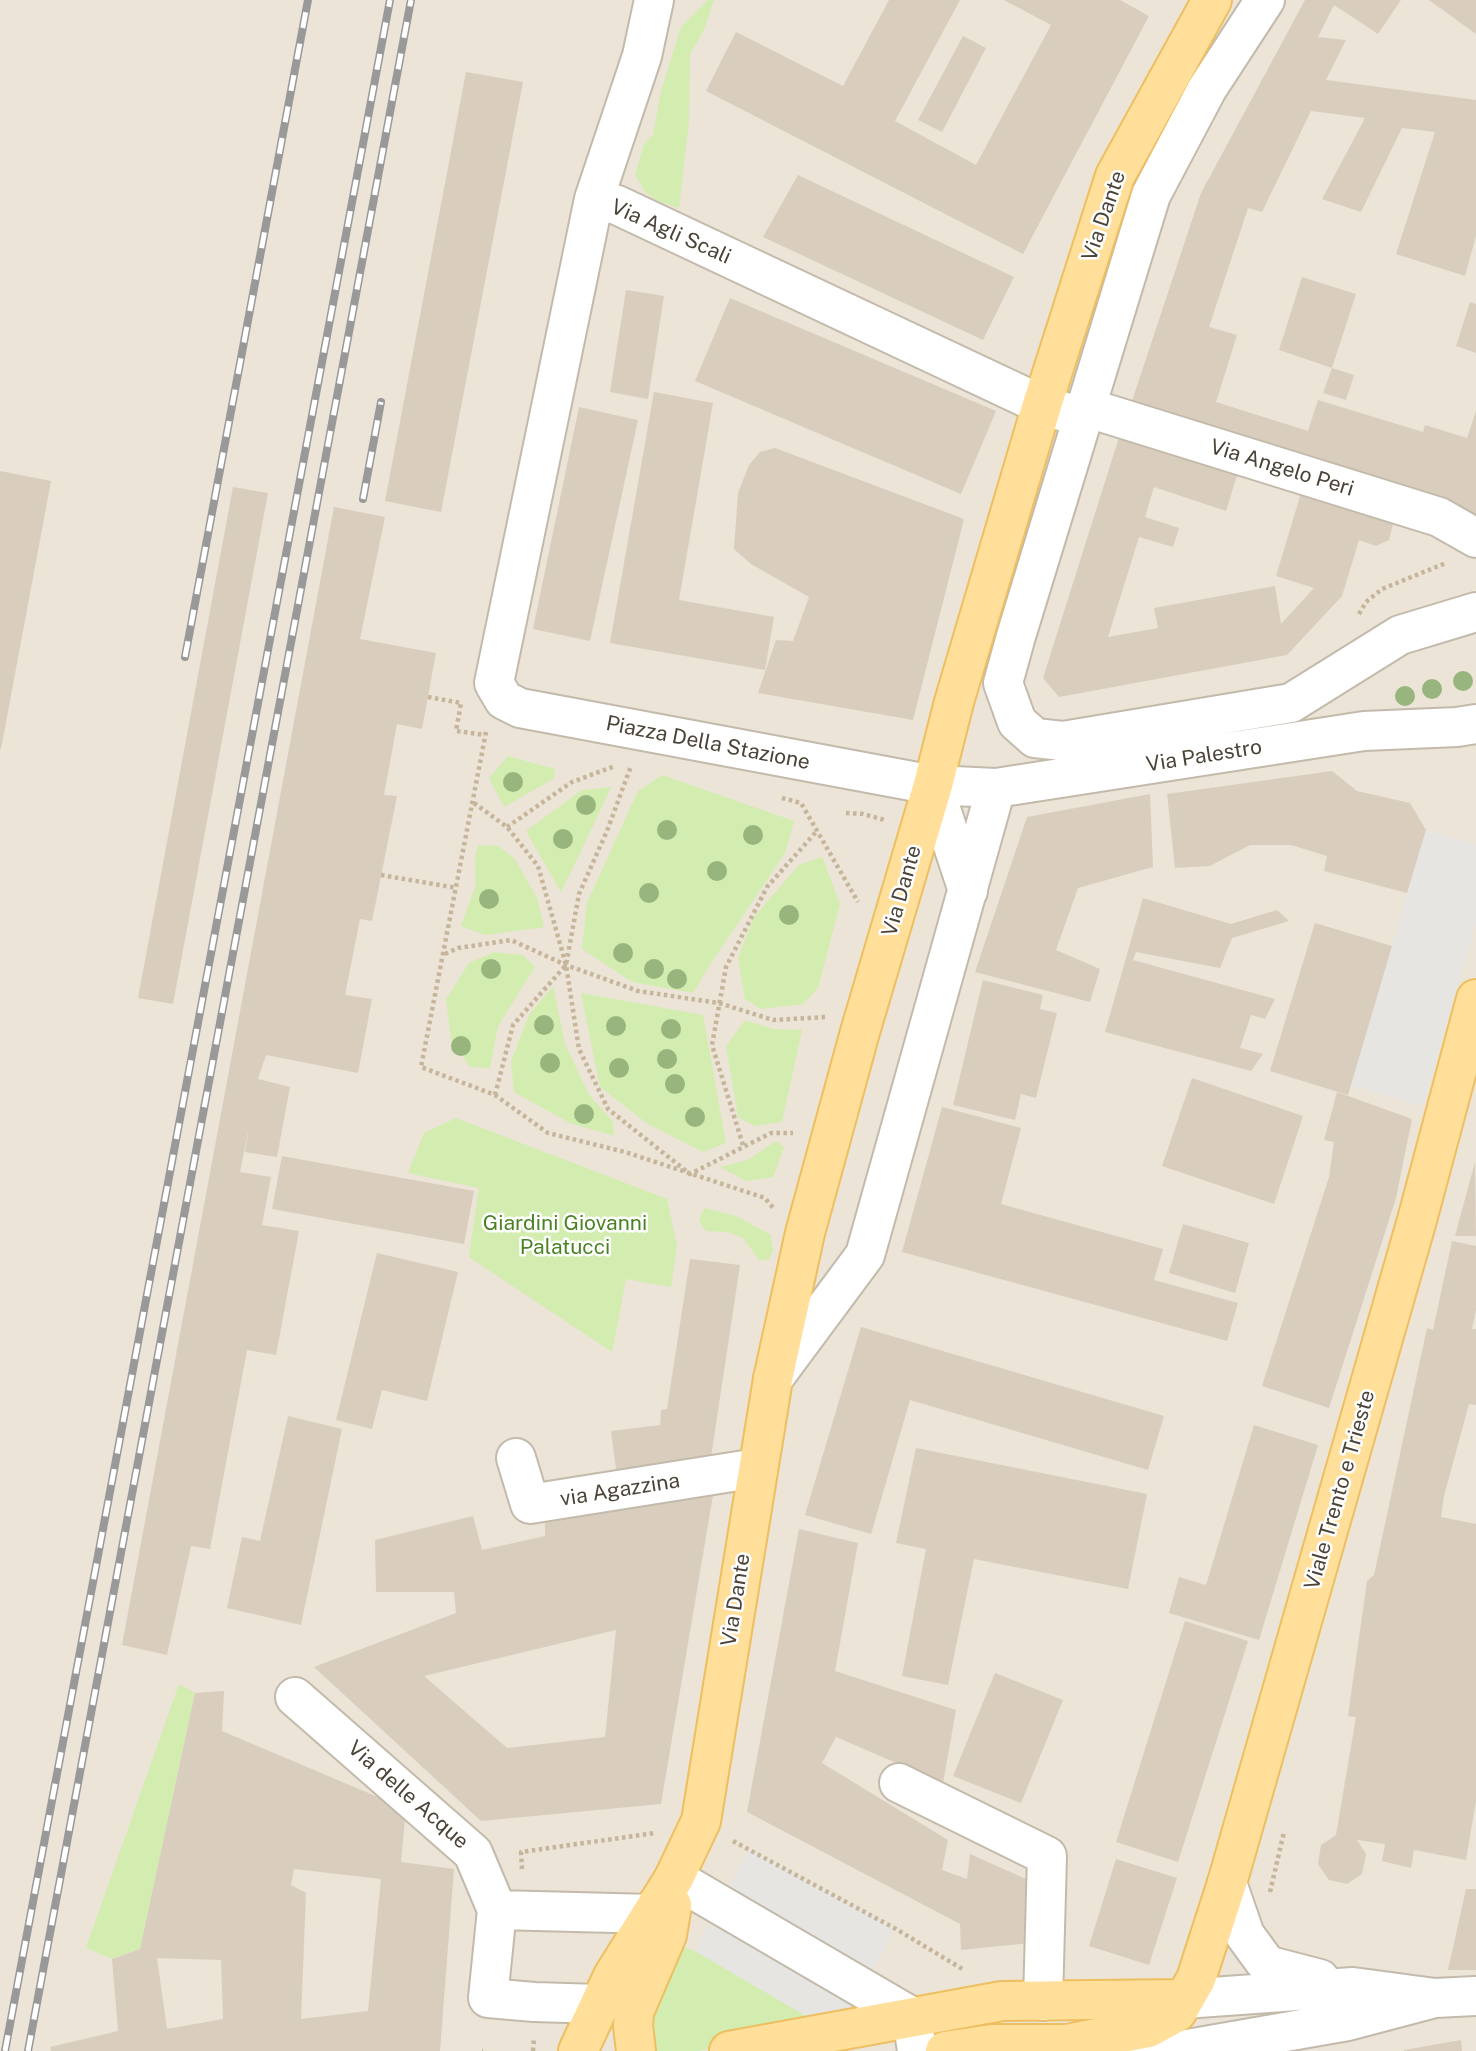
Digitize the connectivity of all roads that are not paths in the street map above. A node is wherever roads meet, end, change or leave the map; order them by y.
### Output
1 (654, 0) edge
2 (1212, 0) edge
3 (1220, 0) edge
4 (1265, 0) edge
5 (1206, 89) junction
6 (594, 199) junction
7 (1042, 405) junction
8 (1083, 412) junction
9 (1464, 549) edge
10 (1476, 612) edge
11 (494, 683) joint
12 (1017, 722) joint
13 (1476, 724) edge
14 (933, 785) junction
15 (996, 788) junction
16 (968, 891) junction
17 (1476, 999) edge
18 (773, 1379) junction
19 (516, 1458) dead end
20 (757, 1468) junction
21 (295, 1697) dead end
22 (899, 1783) dead end
23 (674, 1878) junction
24 (1227, 1883) junction
25 (497, 1910) junction
26 (653, 1914) junction
27 (1353, 1987) junction
28 (1190, 1989) junction
29 (1435, 1998) junction
30 (1043, 2001) junction
31 (1475, 2002) edge
32 (600, 2004) junction
33 (915, 2034) edge
34 (1066, 2048) edge
35 (578, 2051) edge
36 (636, 2051) edge
37 (729, 2051) edge
38 (945, 2051) edge

1 - 6 street
2 - 7 main road, Via Dante
3 - 5 street, Via Dante
4 - 5 street, Via Dante
5 - 8 street, Via Dante
6 - 7 street, Via Agli Scali
6 - 11 street, Via Agli Scali
7 - 8 street
7 - 14 main road, Via Dante
8 - 9 street, Via Angelo Peri
8 - 12 street, Via Dante
10 - 12 street, Via Palestro
11 - 14 street, Piazza Della Stazione
13 - 15 street, Via Palestro
14 - 15 street, Via Palestro
14 - 16 street
14 - 18 main road, Via Dante
15 - 16 street, Via Dante
16 - 18 street, Via Dante
17 - 24 main road, Viale Trento e Trieste
18 - 20 main road, Via Dante
19 - 20 street, via Agazzina
20 - 23 main road, Via Dante
21 - 25 street, Via delle Acque
22 - 30 street
23 - 26 main road
23 - 33 street
23 - 36 main road
24 - 27 street
24 - 28 main road, Viale Trento e Trieste
25 - 26 street
25 - 32 street
26 - 32 main road
27 - 28 street
27 - 29 street
28 - 30 main road
28 - 34 main road
29 - 31 street
29 - 34 street
30 - 33 main road
32 - 35 main road
33 - 37 main road
34 - 38 main road

